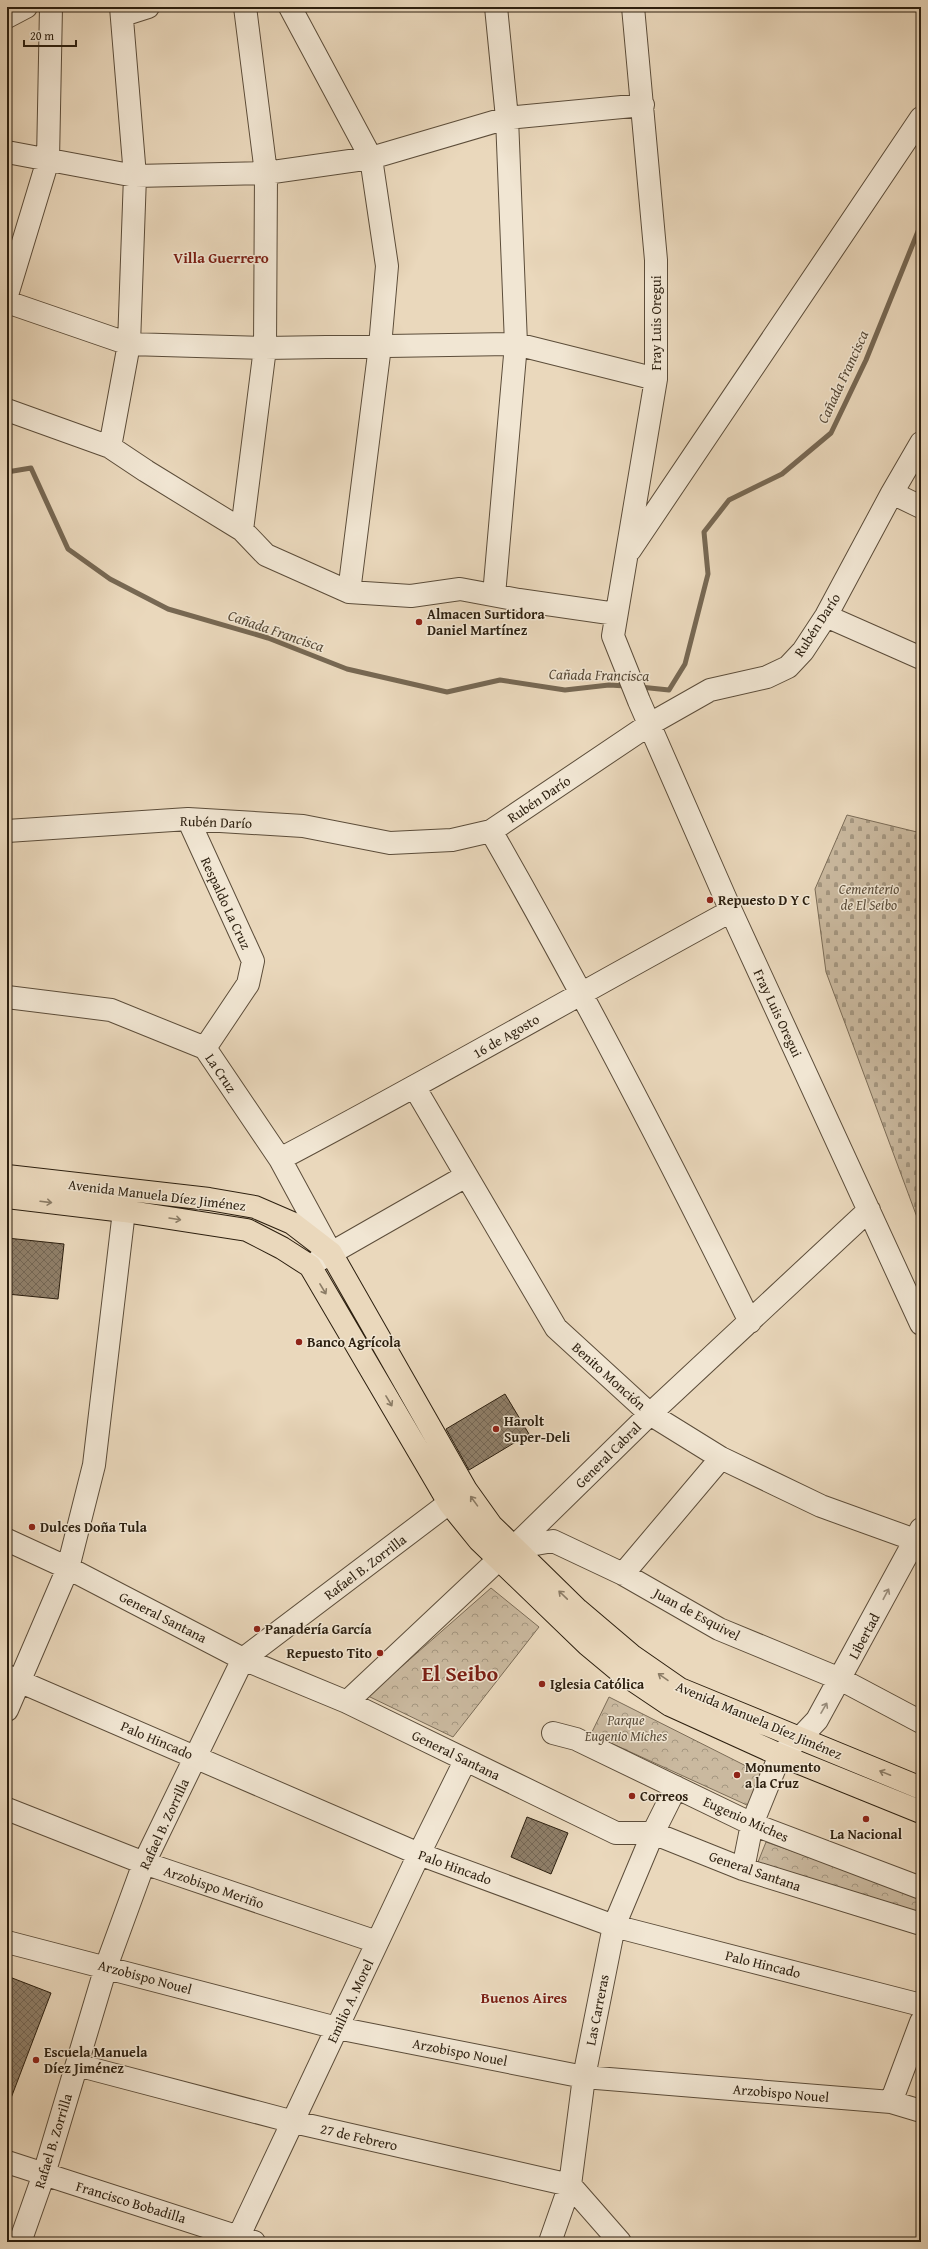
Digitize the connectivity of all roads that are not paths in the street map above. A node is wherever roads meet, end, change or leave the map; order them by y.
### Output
1 (26, 7) edge
2 (51, 7) edge
3 (148, 7) edge
4 (245, 7) edge
5 (290, 7) edge
6 (496, 7) edge
7 (633, 7) edge
8 (122, 11) edge
9 (7, 17) edge
10 (642, 105) junction
11 (507, 118) junction
12 (921, 118) edge
13 (7, 152) edge
14 (371, 158) junction
15 (48, 160) junction
16 (266, 173) junction
17 (135, 176) junction
18 (7, 295) edge
19 (7, 302) edge
20 (130, 344) junction
21 (516, 344) junction
22 (380, 346) junction
23 (265, 348) junction
24 (656, 378) junction
25 (7, 410) edge
26 (921, 443) edge
27 (110, 447) junction
28 (892, 493) junction
29 (921, 507) edge
30 (242, 530) junction
31 (626, 556) junction
32 (349, 592) junction
33 (494, 595) junction
34 (616, 614) junction
35 (826, 616) junction
36 (921, 658) edge
37 (650, 724) junction
38 (188, 820) junction
39 (7, 831) edge
40 (491, 831) junction
41 (732, 911) junction
42 (581, 992) junction
43 (7, 997) edge
44 (205, 1048) junction
45 (415, 1088) junction
46 (280, 1160) junction
47 (7, 1176) edge
48 (466, 1176) junction
49 (7, 1197) edge
50 (869, 1210) junction
51 (124, 1211) junction
52 (331, 1253) junction
53 (310, 1266) junction
54 (750, 1322) junction
55 (921, 1324) edge
56 (650, 1414) junction
57 (721, 1458) junction
58 (450, 1503) junction
59 (918, 1534) edge
60 (7, 1540) edge
61 (506, 1554) junction
62 (68, 1568) junction
63 (623, 1574) junction
64 (243, 1659) junction
65 (13, 1678) edge
66 (840, 1680) junction
67 (347, 1702) junction
68 (7, 1710) edge
69 (921, 1722) edge
70 (553, 1733) dead end
71 (800, 1738) junction
72 (780, 1755) junction
73 (196, 1757) junction
74 (465, 1760) junction
75 (676, 1787) junction
76 (921, 1788) edge
77 (7, 1809) edge
78 (921, 1812) edge
79 (752, 1824) junction
80 (653, 1833) junction
81 (419, 1854) junction
82 (144, 1863) junction
83 (743, 1869) junction
84 (921, 1888) edge
85 (921, 1924) edge
86 (614, 1926) junction
87 (7, 1942) edge
88 (377, 1942) junction
89 (106, 1967) junction
90 (921, 2005) edge
91 (921, 2022) edge
92 (337, 2028) junction
93 (77, 2065) junction
94 (584, 2077) junction
95 (891, 2102) junction
96 (921, 2111) edge
97 (294, 2122) junction
98 (7, 2162) edge
99 (44, 2174) junction
100 (570, 2185) junction
101 (243, 2240) edge
102 (20, 2242) edge
103 (550, 2242) edge
104 (620, 2242) edge

1 - 9 street
2 - 15 street
3 - 8 street
4 - 16 street
5 - 14 street
6 - 11 street
7 - 10 street, Fray Luis Oregui
8 - 17 street
10 - 11 street
10 - 24 street, Fray Luis Oregui
11 - 14 street
11 - 21 street
12 - 31 street
13 - 15 street
14 - 16 street
14 - 22 street
15 - 17 street
15 - 18 street
16 - 17 street
16 - 23 street
17 - 20 street
19 - 20 street
20 - 23 street
20 - 27 street
21 - 22 street
21 - 24 street
21 - 33 street
22 - 23 street
22 - 32 street
23 - 30 street
24 - 31 street, Fray Luis Oregui
25 - 27 street
26 - 28 street, Rubén Darío
27 - 30 street
28 - 29 street
28 - 35 street, Rubén Darío
30 - 32 street
31 - 34 street, Fray Luis Oregui
32 - 33 street
33 - 34 street
34 - 37 street, Fray Luis Oregui
35 - 36 street
35 - 37 street, Rubén Darío
37 - 40 street, Rubén Darío
37 - 41 street, Fray Luis Oregui
38 - 39 street, Rubén Darío
38 - 40 street, Rubén Darío
38 - 44 street, Respaldo La Cruz
40 - 42 street
41 - 42 street, 16 de Agosto
41 - 50 street, Fray Luis Oregui
42 - 45 street, 16 de Agosto
42 - 54 street
43 - 44 street, La Cruz
44 - 46 street, La Cruz
45 - 46 street, 16 de Agosto
45 - 48 street, Benito Monción
46 - 52 street, La Cruz
47 - 52 main road, Avenida Manuela Díez Jiménez
48 - 52 street
48 - 56 street, Benito Monción
49 -> 51 main road, Avenida Manuela Díez Jiménez
50 - 54 street, General Cabral
50 - 55 street, Fray Luis Oregui
51 -> 53 main road, Avenida Manuela Díez Jiménez
51 - 62 street
52 - 53 street
61 -> 52 main road, Avenida Manuela Díez Jiménez
53 -> 58 main road, Avenida Manuela Díez Jiménez
54 - 56 street, General Cabral
56 - 57 street, Benito Monción
56 - 61 street, General Cabral
57 - 59 street, Benito Monción
57 - 63 street
58 - 61 main road, Avenida Manuela Díez Jiménez
58 - 64 street, Rafael B. Zorrilla
66 -> 59 street, Libertad
60 - 62 street, General Santana
61 - 63 street, Juan de Esquivel
61 - 67 street, General Cabral
71 -> 61 main road, Avenida Manuela Díez Jiménez
61 - 72 main road, Avenida Manuela Díez Jiménez
62 - 64 street, General Santana
62 - 65 street
63 - 66 street, Juan de Esquivel
64 - 67 street, General Santana
64 - 73 street, Rafael B. Zorrilla
65 - 68 street
65 - 73 street, Palo Hincado
66 - 69 street, Juan de Esquivel
71 -> 66 street, Libertad
67 - 74 street, General Santana
70 - 75 street, Eugenio Miches
71 - 72 street, Libertad
76 -> 71 main road, Avenida Manuela Díez Jiménez
72 - 78 main road, Avenida Manuela Díez Jiménez
72 - 79 street
73 - 81 street, Palo Hincado
73 - 82 street, Rafael B. Zorrilla
74 - 80 street, General Santana
74 - 81 street, Emilio A. Morel
75 - 79 street, Eugenio Miches
75 - 80 street, Las Carreras
77 - 82 street, Arzobispo Meriño
79 - 83 street
79 - 84 street, Eugenio Miches
80 - 83 street, General Santana
80 - 86 street, Las Carreras
81 - 86 street, Palo Hincado
81 - 88 street, Emilio A. Morel
82 - 88 street, Arzobispo Meriño
82 - 89 street, Rafael B. Zorrilla
83 - 85 street, General Santana
86 - 90 street, Palo Hincado
86 - 94 street, Las Carreras
87 - 89 street, Arzobispo Nouel
88 - 92 street, Emilio A. Morel
89 - 92 street, Arzobispo Nouel
89 - 93 street, Rafael B. Zorrilla
91 - 95 street
92 - 94 street, Arzobispo Nouel
92 - 97 street, Emilio A. Morel
93 - 97 street, 27 de Febrero
93 - 99 street, Rafael B. Zorrilla
94 - 95 street, Arzobispo Nouel
94 - 100 street, Las Carreras
95 - 96 street, Arzobispo Nouel
97 - 100 street, 27 de Febrero
97 - 101 street, Emilio A. Morel
98 - 99 street, Francisco Bobadilla
99 - 101 street, Francisco Bobadilla
99 - 102 street, Rafael B. Zorrilla
100 - 103 street, Las Carreras
100 - 104 street

